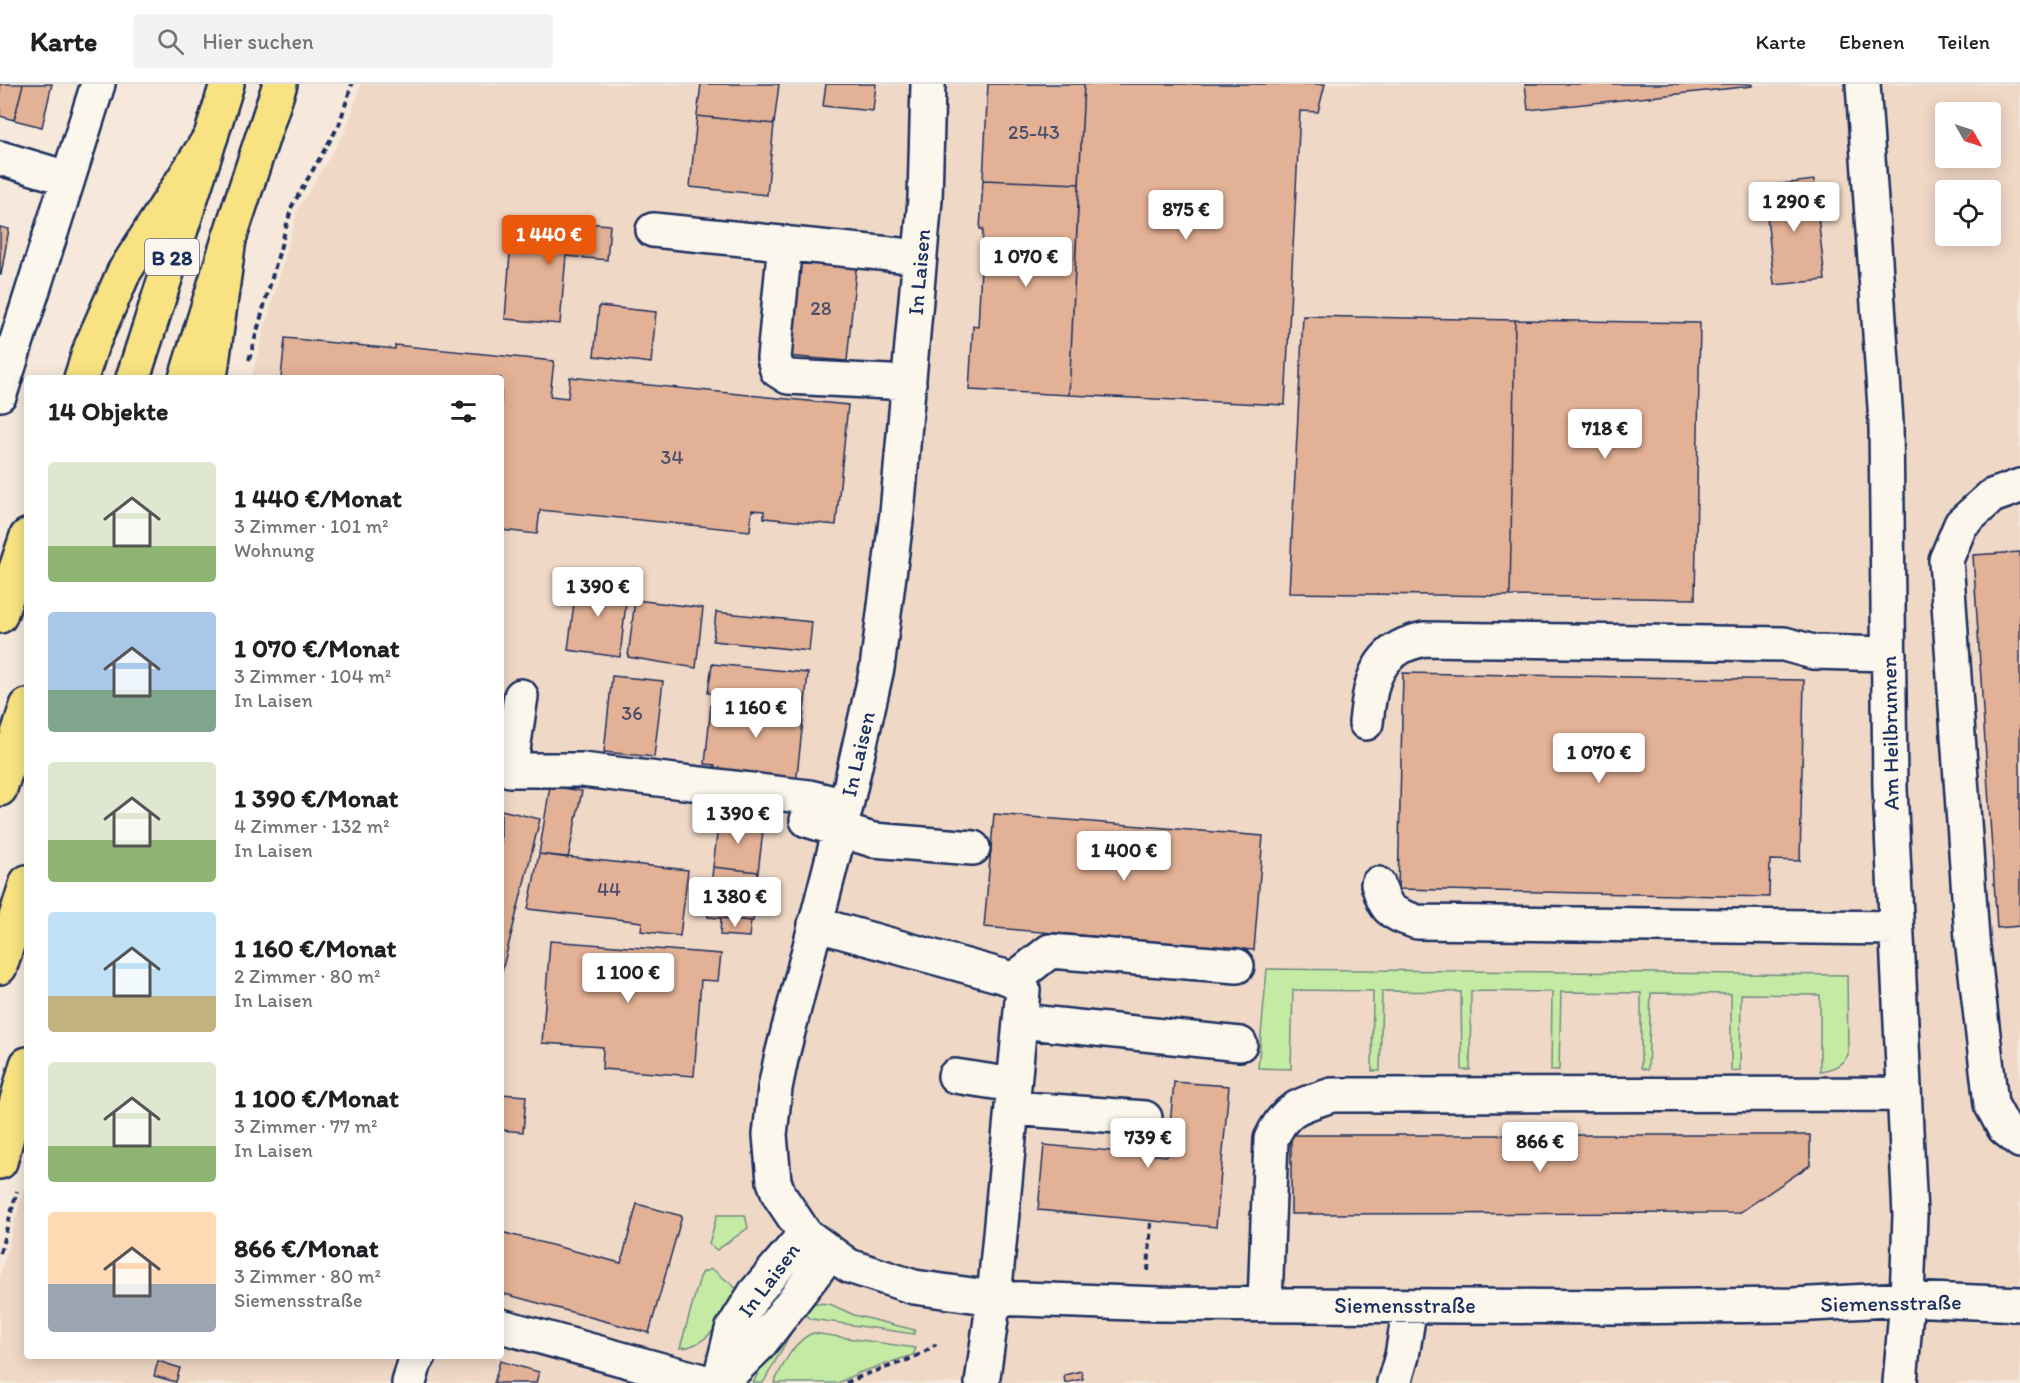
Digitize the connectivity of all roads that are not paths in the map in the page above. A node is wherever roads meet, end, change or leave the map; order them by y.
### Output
1 (98, 84) edge
2 (227, 84) edge
3 (280, 84) edge
4 (928, 84) edge
5 (1863, 84) edge
6 (211, 136) junction
7 (0, 159) edge
8 (67, 178) junction
9 (652, 230) dead end
10 (229, 239) junction
11 (785, 243) junction
12 (920, 258) junction
13 (82, 375) edge
14 (134, 375) edge
15 (187, 375) edge
16 (210, 375) edge
17 (909, 383) junction
18 (0, 394) edge
19 (2020, 486) edge
20 (24, 545) edge
21 (0, 616) edge
22 (1889, 654) junction
23 (521, 696) dead end
24 (24, 714) edge
25 (1366, 723) dead end
26 (506, 770) edge
27 (0, 789) edge
28 (843, 818) junction
29 (807, 820) dead end
30 (973, 848) dead end
31 (1378, 884) dead end
32 (24, 891) edge
33 (815, 924) junction
34 (1896, 928) junction
35 (1237, 966) dead end
36 (0, 967) edge
37 (1013, 980) junction
38 (1020, 1021) junction
39 (1240, 1044) dead end
40 (24, 1075) edge
41 (955, 1076) dead end
42 (1904, 1094) junction
43 (1013, 1097) junction
44 (1145, 1118) dead end
45 (2020, 1141) edge
46 (0, 1162) edge
47 (818, 1244) junction
48 (994, 1298) junction
49 (1907, 1299) junction
50 (1265, 1304) junction
51 (2020, 1304) edge
52 (1410, 1306) junction
53 (504, 1327) edge
54 (417, 1359) edge
55 (409, 1383) edge
56 (709, 1383) edge
57 (720, 1383) edge
58 (982, 1383) edge
59 (1394, 1383) edge
60 (1900, 1383) edge

1 - 8 street
2 - 6 main road, B 28
3 - 10 main road, B 28
4 - 12 street, In Laisen
5 - 22 street, Am Heilbrunnen
6 - 13 main road
6 - 14 main road, B 28
7 - 8 street
8 - 18 street
9 - 11 street
10 - 15 main road, B 28
10 - 16 main road
11 - 12 street
11 - 17 street
12 - 17 street, In Laisen
17 - 28 street, In Laisen
19 - 45 street
20 - 21 main road
22 - 25 street
22 - 34 street, Am Heilbrunnen
23 - 26 street
24 - 27 main road
26 - 28 street
28 - 29 street
28 - 30 street
28 - 33 street, In Laisen
31 - 34 street
32 - 36 main road
33 - 37 street
33 - 47 street, In Laisen
34 - 42 street, Am Heilbrunnen
35 - 37 street
37 - 38 street
38 - 39 street
38 - 43 street
40 - 46 main road
41 - 43 street
42 - 49 street, Am Heilbrunnen
42 - 50 street
43 - 44 street
43 - 48 street
47 - 48 street, Siemensstraße
47 - 57 street, In Laisen
48 - 50 street, Siemensstraße
48 - 58 street
49 - 51 street, Siemensstraße
49 - 52 street, Siemensstraße
49 - 60 street, Am Heilbrunnen
50 - 52 street, Siemensstraße
52 - 59 street
53 - 56 street
54 - 55 street

